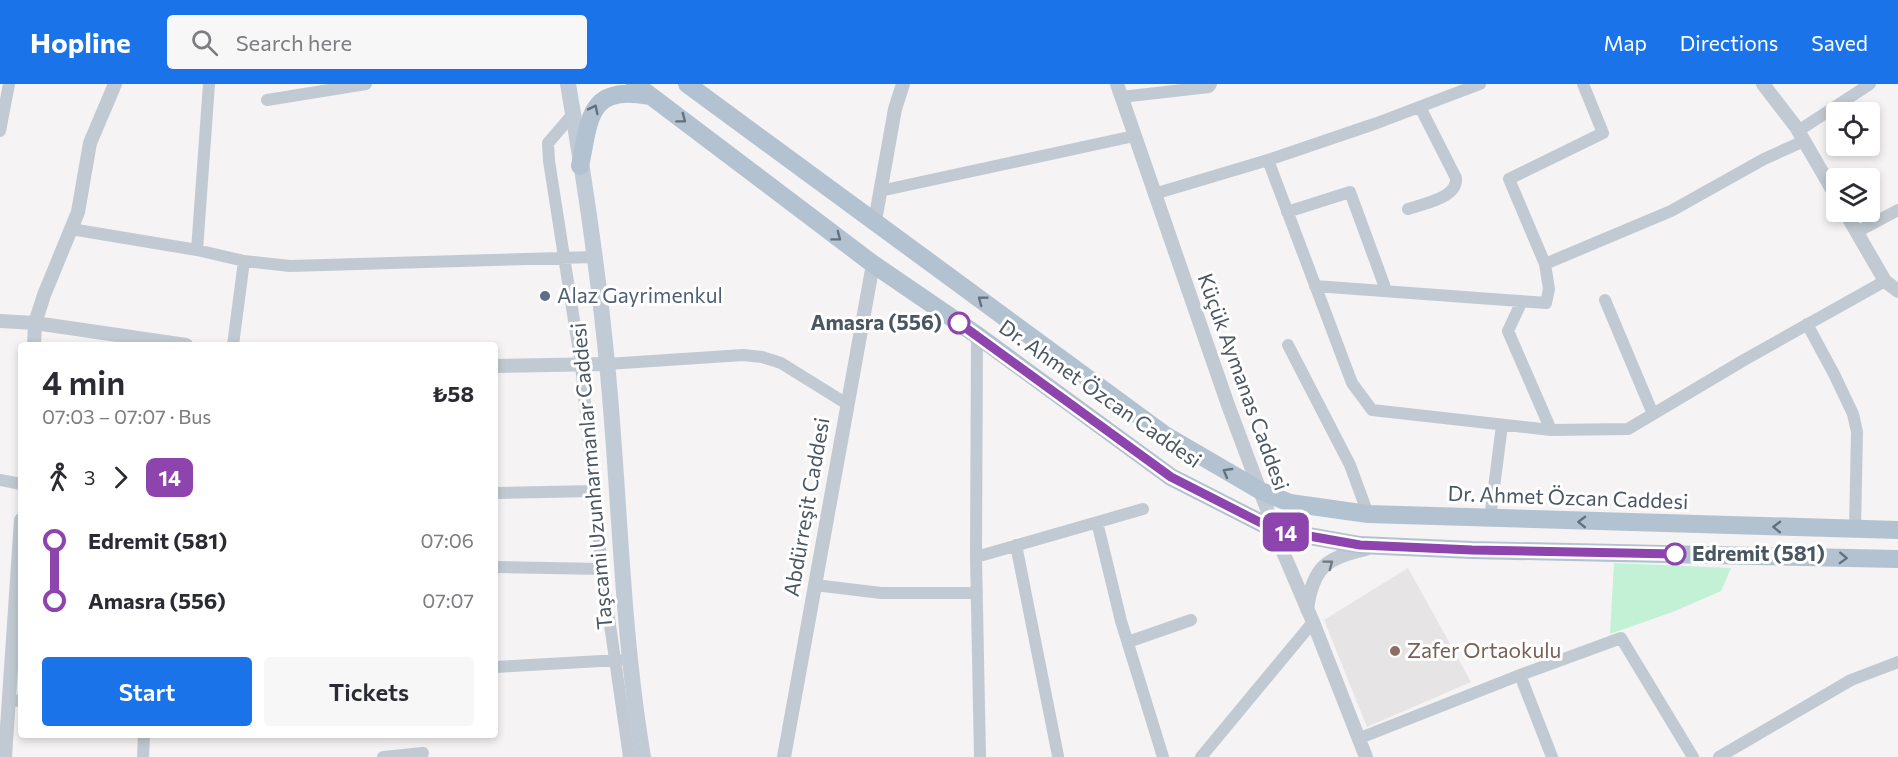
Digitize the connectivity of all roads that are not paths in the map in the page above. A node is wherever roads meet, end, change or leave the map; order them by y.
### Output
1 (9, 84) edge
2 (115, 84) edge
3 (209, 84) edge
4 (366, 84) edge
5 (568, 84) edge
6 (635, 84) edge
7 (687, 84) edge
8 (903, 84) edge
9 (1210, 84) edge
10 (1480, 84) edge
11 (1583, 84) edge
12 (1763, 84) edge
13 (1870, 84) edge
14 (1119, 90) edge
15 (652, 97) junction
16 (267, 100) dead end
17 (1420, 107) junction
18 (573, 114) junction
19 (0, 131) edge
20 (1134, 136) junction
21 (1801, 136) junction
22 (1268, 160) junction
23 (580, 166) junction
24 (1826, 179) edge
25 (880, 191) junction
26 (1154, 194) junction
27 (1407, 209) dead end
28 (1898, 210) edge
29 (1287, 212) junction
30 (875, 221) junction
31 (1851, 222) edge
32 (71, 229) junction
33 (1857, 232) junction
34 (196, 250) junction
35 (594, 257) junction
36 (565, 259) junction
37 (244, 261) junction
38 (873, 264) junction
39 (1545, 264) junction
40 (1885, 281) junction
41 (1315, 286) junction
42 (1386, 290) junction
43 (1898, 291) edge
44 (1605, 300) dead end
45 (1522, 301) junction
46 (0, 321) edge
47 (35, 323) junction
48 (1808, 324) junction
49 (977, 335) junction
50 (130, 341) edge
51 (34, 342) edge
52 (233, 342) edge
53 (1288, 345) dead end
54 (607, 364) junction
55 (581, 365) junction
56 (498, 366) edge
57 (847, 404) junction
58 (1653, 414) junction
59 (1502, 425) junction
60 (1551, 430) junction
61 (0, 480) edge
62 (18, 483) edge
63 (593, 491) junction
64 (1261, 491) junction
65 (498, 493) edge
66 (1143, 509) dead end
67 (1368, 514) junction
68 (1490, 519) junction
69 (1097, 522) junction
70 (1854, 529) junction
71 (1275, 530) junction
72 (1898, 530) edge
73 (1016, 545) junction
74 (1377, 546) junction
75 (18, 549) edge
76 (976, 557) junction
77 (1898, 559) edge
78 (498, 567) edge
79 (602, 569) junction
80 (815, 585) junction
81 (977, 593) junction
82 (1310, 615) junction
83 (1191, 620) dead end
84 (1128, 642) junction
85 (622, 659) junction
86 (1898, 662) edge
87 (498, 667) edge
88 (5, 675) edge
89 (1520, 675) junction
90 (15, 700) edge
91 (144, 738) edge
92 (1360, 738) junction
93 (423, 753) dead end
94 (1058, 756) edge
95 (5, 757) edge
96 (143, 757) edge
97 (383, 757) edge
98 (629, 757) edge
99 (643, 757) edge
100 (784, 757) edge
101 (980, 757) edge
102 (1164, 757) edge
103 (1201, 757) edge
104 (1366, 757) edge
105 (1552, 757) edge
106 (1693, 757) edge
107 (1719, 757) edge

1 - 19 street
2 - 32 street
3 - 34 street
4 - 16 street
5 - 18 main road, Taşcami Uzunharmanlar Caddesi
6 - 15 main road, Dr. Ahmet Özcan Caddesi
7 - 30 main road, Dr. Ahmet Özcan Caddesi
8 - 25 street
9 - 14 street
10 - 17 street
11 - 39 street
12 - 21 street
13 - 21 street
14 - 20 street, Küçük Aymanas Caddesi
23 -> 15 main road
15 -> 38 main road, Dr. Ahmet Özcan Caddesi
17 - 22 street
17 - 27 street
18 - 23 main road, Taşcami Uzunharmanlar Caddesi
18 - 36 street
20 - 25 street
20 - 26 street, Küçük Aymanas Caddesi
21 - 24 street
21 - 39 street
22 - 26 street
22 - 29 street
23 - 35 main road, Taşcami Uzunharmanlar Caddesi
25 - 30 street
26 - 64 street, Küçük Aymanas Caddesi
28 - 33 street
29 - 41 street
29 - 42 street
64 -> 30 main road, Dr. Ahmet Özcan Caddesi
31 - 33 street
32 - 34 street
32 - 47 street
33 - 40 street
34 - 37 street
35 - 36 street
35 - 54 main road, Taşcami Uzunharmanlar Caddesi
36 - 37 street
36 - 55 street
37 - 52 street
38 - 49 main road, Dr. Ahmet Özcan Caddesi
38 - 57 street, Abdürreşit Caddesi
39 - 45 street
40 - 43 street
40 - 48 street
41 - 42 street
41 - 59 street
42 - 45 street
44 - 58 street
45 - 60 street
46 - 47 street
47 - 50 street
47 - 51 street
48 - 58 street
48 - 70 street
49 - 71 main road, Dr. Ahmet Özcan Caddesi
49 - 76 street
53 - 67 street
54 - 55 street
54 - 57 street
54 - 85 main road, Taşcami Uzunharmanlar Caddesi
55 - 56 street
55 - 63 street
57 - 80 street, Abdürreşit Caddesi
58 - 60 street
59 - 60 street
59 - 68 street
61 - 62 street
63 - 65 street
63 - 79 street
64 - 67 main road, Dr. Ahmet Özcan Caddesi
64 - 71 street, Küçük Aymanas Caddesi
66 - 69 street
67 - 68 main road, Dr. Ahmet Özcan Caddesi
70 -> 68 main road, Dr. Ahmet Özcan Caddesi
69 - 73 street
69 - 84 street
70 - 72 main road, Dr. Ahmet Özcan Caddesi
71 - 74 main road, Dr. Ahmet Özcan Caddesi
71 - 82 street, Küçük Aymanas Caddesi
73 - 76 street
73 - 94 street
74 -> 77 main road, Dr. Ahmet Özcan Caddesi
82 -> 74 street
75 - 88 street
76 - 81 street
78 - 79 street
79 - 85 street
80 - 81 street
80 - 100 street, Abdürreşit Caddesi
81 - 101 street
82 - 92 street, Küçük Aymanas Caddesi
82 - 103 street
83 - 84 street
84 - 102 street
85 - 87 street
85 - 98 street
85 - 99 main road, Taşcami Uzunharmanlar Caddesi
86 - 107 street
88 - 90 street
89 - 92 street
89 - 105 street
89 - 106 street
90 - 95 street
91 - 96 street
92 - 104 street, Küçük Aymanas Caddesi
93 - 97 street

